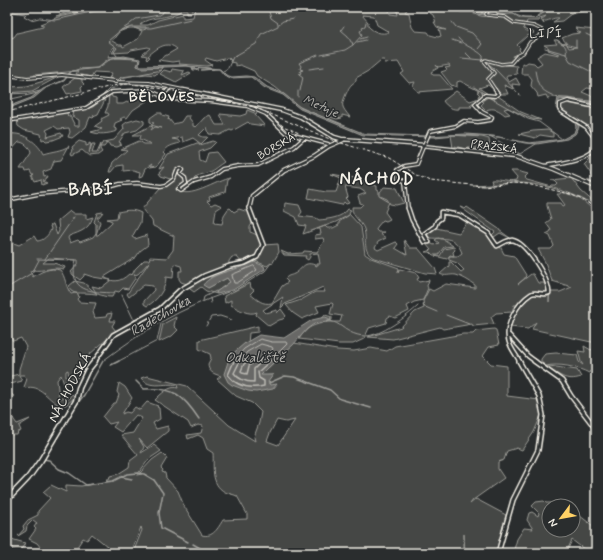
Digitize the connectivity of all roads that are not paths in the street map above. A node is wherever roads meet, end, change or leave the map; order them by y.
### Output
1 (491, 7) edge
2 (7, 75) edge
3 (63, 76) joint
4 (169, 88) junction
5 (161, 97) junction
6 (596, 107) edge
7 (7, 121) edge
8 (304, 138) junction
9 (340, 140) junction
10 (596, 140) edge
11 (329, 145) junction
12 (424, 146) junction
13 (596, 146) edge
14 (545, 166) junction
15 (596, 187) edge
16 (7, 200) edge
17 (508, 335) junction
18 (596, 428) edge
19 (7, 500) edge
20 (498, 553) edge

1 - 12 street
2 - 3 highway
3 - 4 main road
4 - 5 street
4 - 9 main road
5 - 7 street
5 - 8 street
6 - 10 street
8 - 11 street
8 - 16 street, BORSKÁ
9 - 11 main road
9 - 12 main road, PRAŽSKÁ
11 - 19 main road, NÁCHODSKÁ
12 - 14 main road, PRAŽSKÁ
12 - 17 street
13 - 14 street
14 - 15 main road, PRAŽSKÁ
17 - 18 street
17 - 20 street

